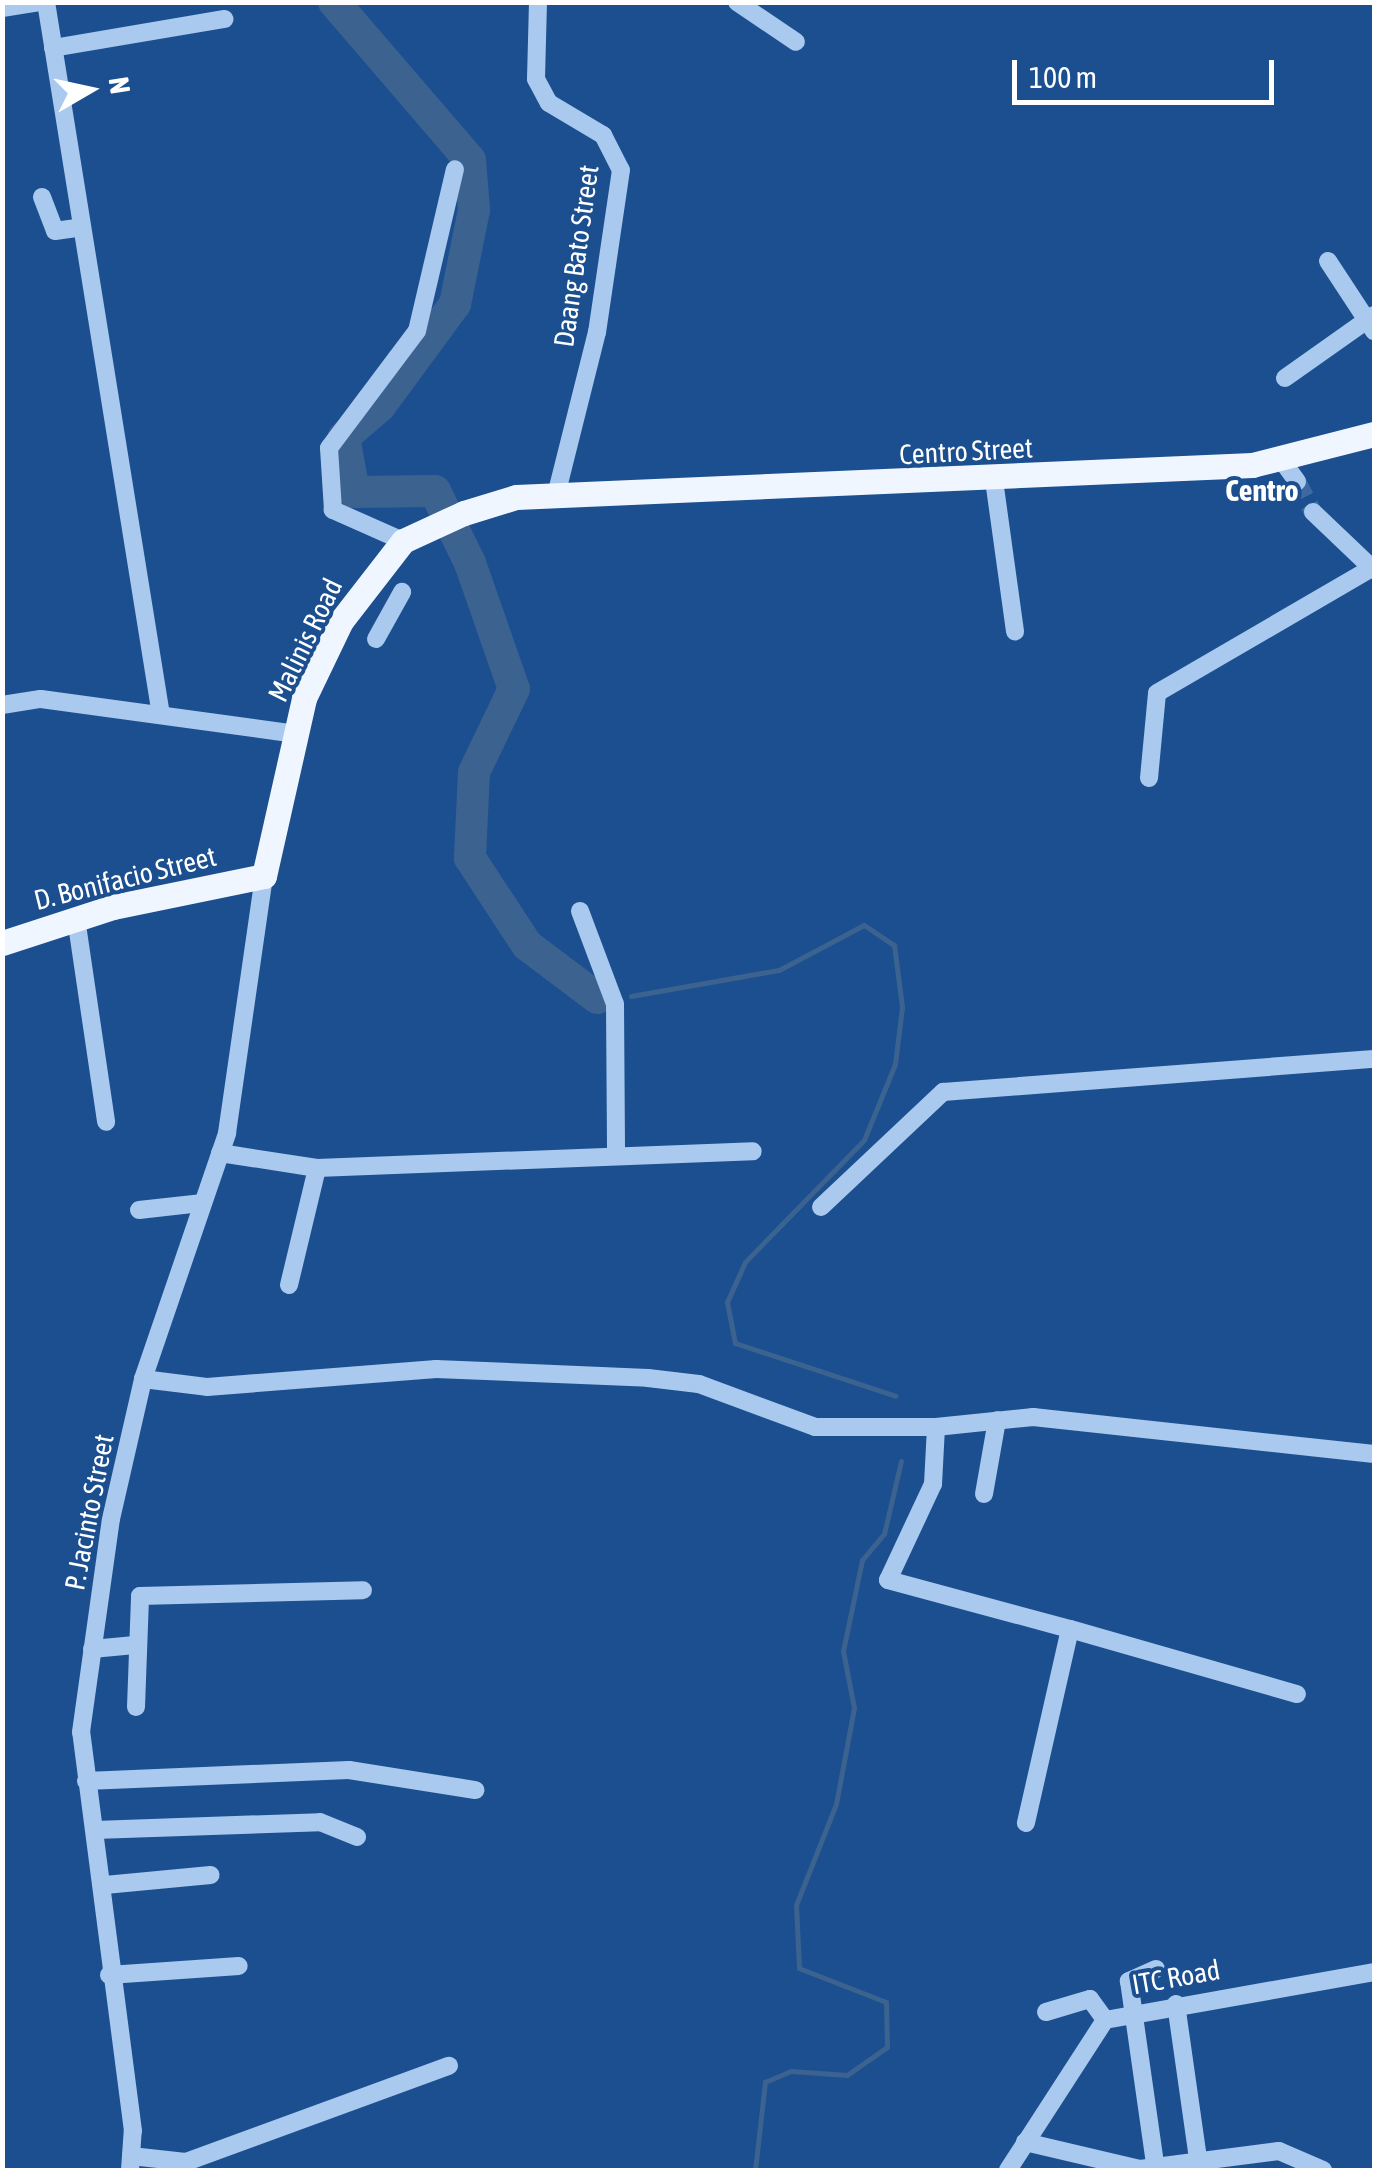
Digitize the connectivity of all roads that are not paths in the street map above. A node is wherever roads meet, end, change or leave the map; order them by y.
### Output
1 (43, 2) edge
2 (538, 2) edge
3 (737, 2) edge
4 (2, 8) edge
5 (225, 19) dead end
6 (796, 42) dead end
7 (53, 48) junction
8 (455, 169) dead end
9 (42, 197) dead end
10 (82, 228) junction
11 (1328, 261) dead end
12 (1370, 323) edge
13 (1286, 378) dead end
14 (1374, 434) edge
15 (994, 480) junction
16 (556, 495) junction
17 (1313, 512) tunnel mouth
18 (403, 542) junction
19 (1373, 569) edge
20 (402, 592) dead end
21 (1014, 632) dead end
22 (376, 638) dead end
23 (2, 705) edge
24 (161, 716) junction
25 (294, 734) junction
26 (1149, 778) dead end
27 (264, 876) junction
28 (580, 911) dead end
29 (76, 918) junction
30 (2, 943) edge
31 (1374, 1059) edge
32 (106, 1122) dead end
33 (752, 1151) dead end
34 (220, 1153) junction
35 (616, 1155) junction
36 (317, 1168) junction
37 (201, 1203) junction
38 (821, 1207) dead end
39 (139, 1210) dead end
40 (289, 1285) dead end
41 (143, 1379) junction
42 (998, 1420) junction
43 (936, 1427) junction
44 (1374, 1454) edge
45 (984, 1494) dead end
46 (364, 1590) dead end
47 (1070, 1629) junction
48 (136, 1645) junction
49 (92, 1649) junction
50 (1297, 1694) dead end
51 (136, 1707) dead end
52 (86, 1781) junction
53 (475, 1790) dead end
54 (1026, 1823) dead end
55 (95, 1830) junction
56 (357, 1837) dead end
57 (211, 1875) dead end
58 (104, 1884) junction
59 (239, 1966) dead end
60 (1156, 1969) dead end
61 (1374, 1972) edge
62 (108, 1975) junction
63 (1176, 2004) junction
64 (1046, 2012) dead end
65 (1133, 2013) junction
66 (1105, 2020) junction
67 (448, 2066) dead end
68 (1025, 2142) junction
69 (1280, 2161) edge
70 (1236, 2163) edge
71 (130, 2164) edge
72 (1199, 2165) edge
73 (1117, 2168) edge
74 (1156, 2168) edge
75 (1008, 2170) edge
76 (1320, 2170) edge

1 - 4 street
1 - 7 street
2 - 16 street, Daang Bato Street
3 - 6 street
5 - 7 street
7 - 10 street
8 - 18 street
9 - 10 street
10 - 24 street
11 - 12 street
12 - 13 street
14 - 15 main road, Centro Street
15 - 16 main road, Centro Street
15 - 21 street
16 - 18 main road, Malinis Road
17 - 19 street
18 - 25 main road, Malinis Road
19 - 26 street
20 - 22 street
23 - 24 street
24 - 25 street
25 - 27 main road, Malinis Road
27 - 29 main road, D. Bonifacio Street
27 - 34 street, P. Jacinto Street
28 - 35 street
29 - 30 main road, D. Bonifacio Street
29 - 32 street
31 - 38 street
33 - 35 street
34 - 36 street
34 - 37 street, P. Jacinto Street
35 - 36 street
36 - 40 street
37 - 39 street
37 - 41 street, P. Jacinto Street
41 - 43 street
41 - 49 street, P. Jacinto Street
42 - 43 street
42 - 44 street
42 - 45 street
43 - 47 street
46 - 48 street
47 - 50 street
47 - 54 street
48 - 49 street
48 - 51 street
49 - 52 street, P. Jacinto Street
52 - 53 street
52 - 55 street, P. Jacinto Street
55 - 56 street
55 - 58 street, P. Jacinto Street
57 - 58 street
58 - 62 street, P. Jacinto Street
59 - 62 street
60 - 65 street
61 - 63 street, ITC Road
62 - 71 street, P. Jacinto Street
63 - 65 street, ITC Road
63 - 72 street
64 - 66 street
65 - 66 street, ITC Road
65 - 74 street
66 - 68 street, ITC Road
67 - 71 street
68 - 73 street
68 - 75 street, ITC Road
69 - 70 street
69 - 76 street
70 - 72 street
72 - 74 street
73 - 74 street

